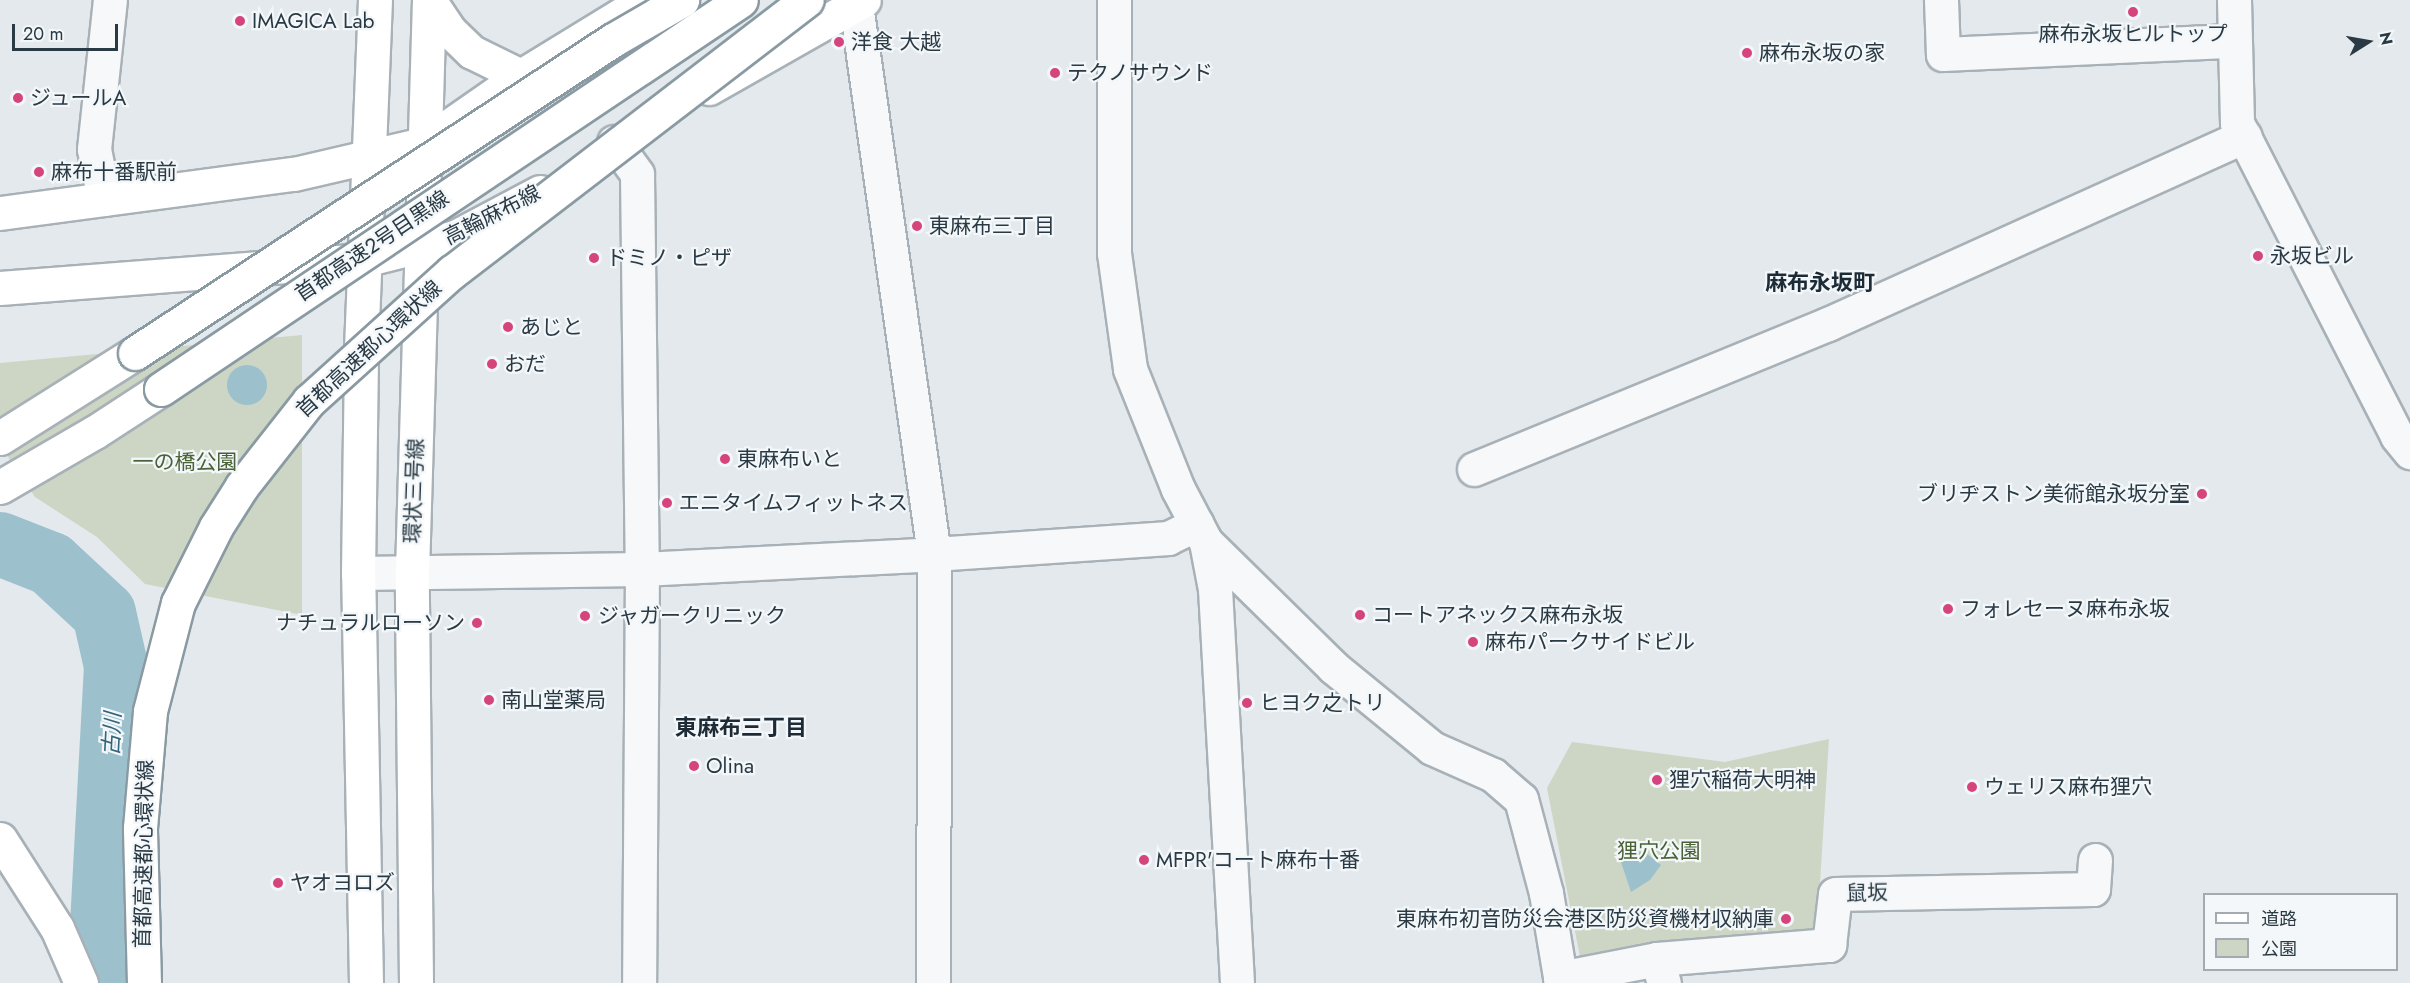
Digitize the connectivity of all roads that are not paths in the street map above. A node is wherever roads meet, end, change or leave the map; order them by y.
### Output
1 (110, 0) edge
2 (375, 0) edge
3 (429, 0) edge
4 (645, 0) edge
5 (682, 0) edge
6 (741, 0) edge
7 (775, 0) edge
8 (807, 0) edge
9 (1114, 0) edge
10 (1941, 0) edge
11 (2234, 0) edge
12 (860, 2) edge
13 (2232, 41) junction
14 (521, 76) junction
15 (2245, 136) junction
16 (614, 142) junction
17 (423, 144) junction
18 (366, 158) junction
19 (104, 199) junction
20 (0, 213) edge
21 (424, 246) junction
22 (364, 260) junction
23 (0, 288) edge
24 (0, 438) edge
25 (2410, 452) edge
26 (1474, 469) dead end
27 (0, 487) edge
28 (1201, 533) junction
29 (934, 554) junction
30 (642, 569) junction
31 (412, 572) junction
32 (358, 573) junction
33 (0, 839) edge
34 (2095, 860) dead end
35 (0, 861) edge
36 (1661, 971) edge
37 (1560, 981) edge
38 (66, 983) edge
39 (81, 983) edge
40 (127, 983) edge
41 (144, 983) edge
42 (366, 983) edge
43 (416, 983) edge
44 (639, 983) edge
45 (933, 983) edge
46 (1238, 983) edge

1 - 19 street
2 - 18 main road
3 - 14 main road
3 - 17 main road, 環状三号線
4 - 14 main road
5 - 24 main road, 首都高速2号目黒線, bridge
6 - 27 main road, 首都高速2号目黒線, bridge
7 - 40 main road, 首都高速都心環状線
8 - 41 main road, 首都高速都心環状線, bridge
9 - 28 street
10 - 13 street
11 - 13 street
12 - 16 main road, 高輪麻布線
12 - 29 street
13 - 15 street
14 - 17 main road
15 - 25 street
15 - 26 street
16 - 21 main road, 高輪麻布線
16 - 30 street
17 - 18 main road
17 - 21 main road, 環状三号線
18 - 19 main road
18 - 22 main road
19 - 20 main road
21 - 22 main road, 高輪麻布線
21 - 31 main road, 環状三号線
22 - 23 main road, 高輪麻布線
22 - 32 main road
28 - 29 street
28 - 37 street
28 - 46 street
29 - 30 street
29 - 45 street
30 - 31 street
30 - 44 street
31 - 32 street
31 - 43 main road, 環状三号線
32 - 42 main road
33 - 39 main road
34 - 36 street, 鼠坂
35 - 38 main road
36 - 37 street

